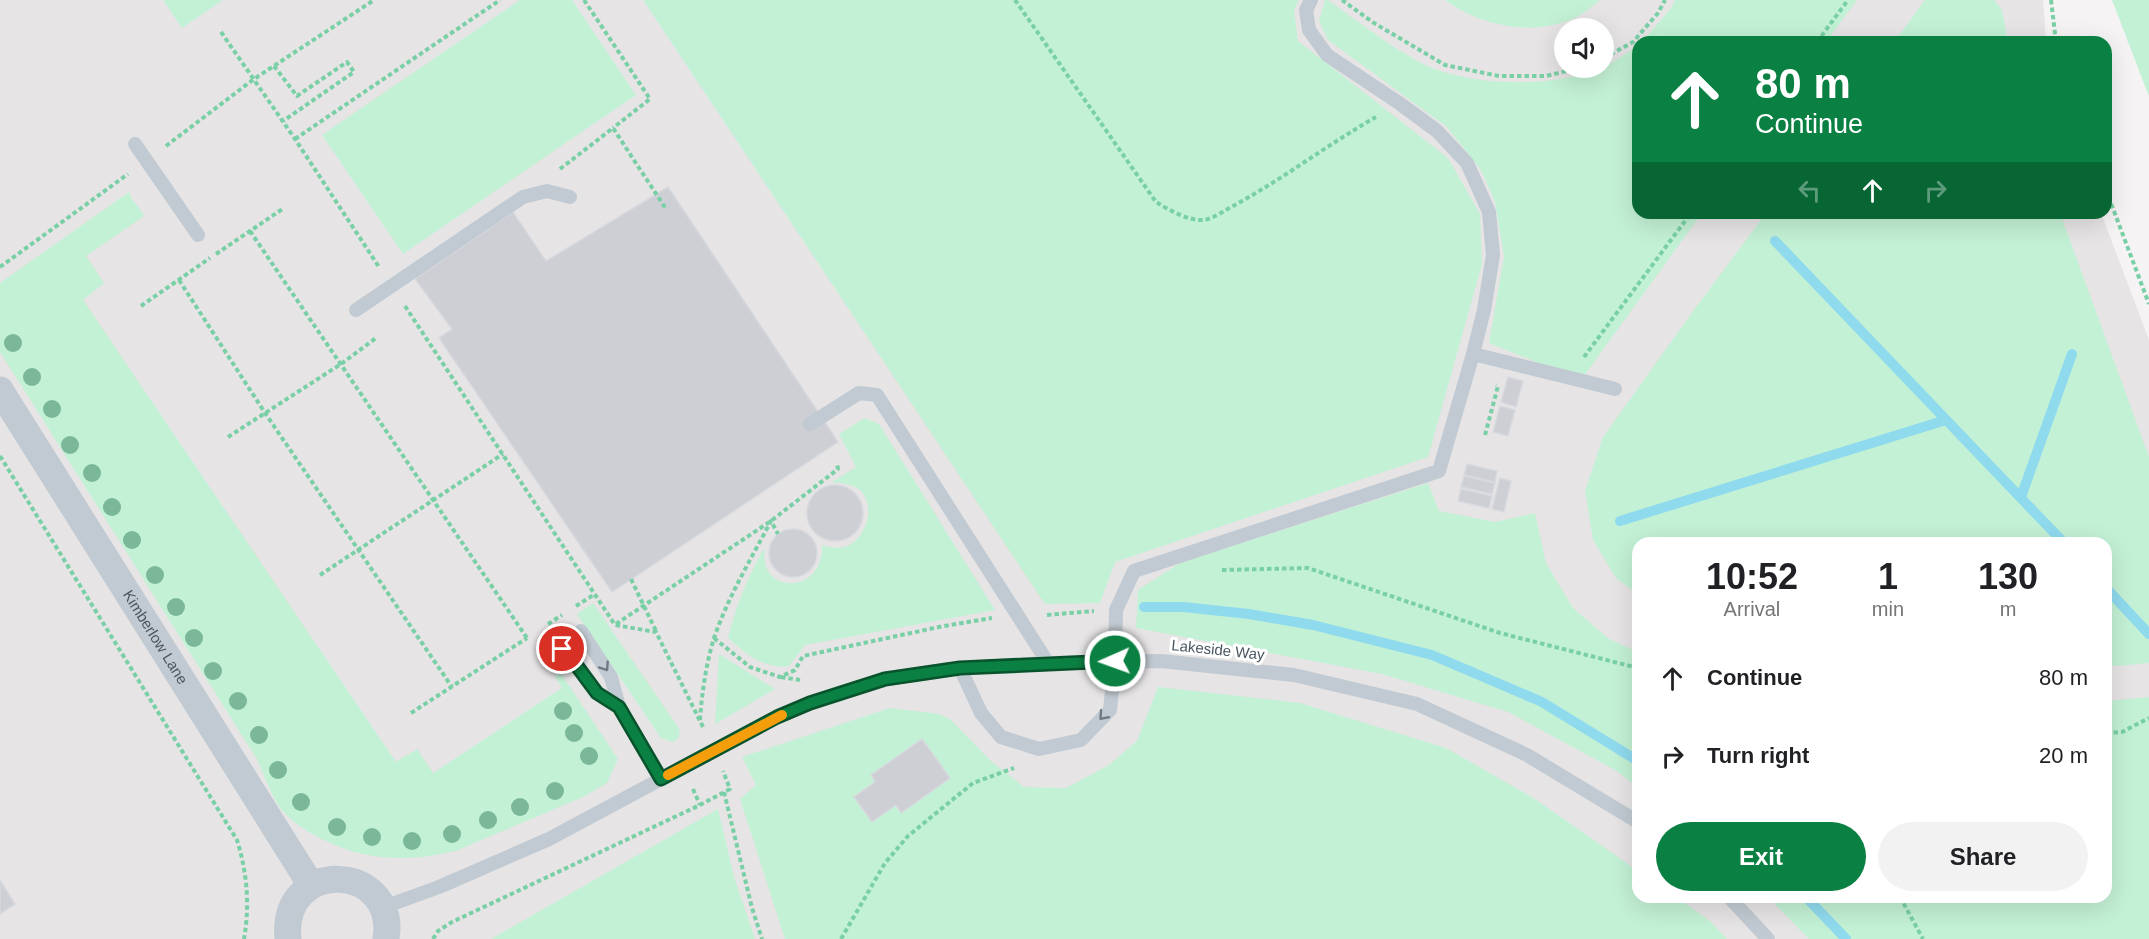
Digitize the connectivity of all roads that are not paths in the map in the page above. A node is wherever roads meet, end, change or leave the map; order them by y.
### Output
1 (1311, 0) edge
2 (135, 144) dead end
3 (570, 197) dead end
4 (198, 236) dead end
5 (356, 310) dead end
6 (1473, 354) junction
7 (1615, 389) dead end
8 (0, 390) edge
9 (810, 424) dead end
10 (580, 631) dead end
11 (553, 649) dead end
12 (1115, 661) junction
13 (1048, 663) junction
14 (960, 668) junction
15 (619, 707) junction
16 (661, 779) junction
17 (1632, 818) edge
18 (311, 885) junction
19 (1735, 903) edge
20 (384, 907) junction
21 (288, 939) edge
22 (386, 939) edge
23 (1768, 939) edge

1 - 6 lane
2 - 4 lane
3 - 5 lane
6 - 7 lane
6 - 12 lane
8 - 18 street, Kimberlow Lane
9 - 13 lane
10 -> 15 lane
11 - 15 lane
12 - 13 lane, Lakeside Way
12 -> 14 lane
12 - 17 lane, Lakeside Way
13 - 14 lane, Lakeside Way
14 - 16 lane, Lakeside Way
15 - 16 lane
16 - 20 lane, Lakeside Way
18 - 20 street
18 - 21 street
19 - 23 lane
20 - 22 street

